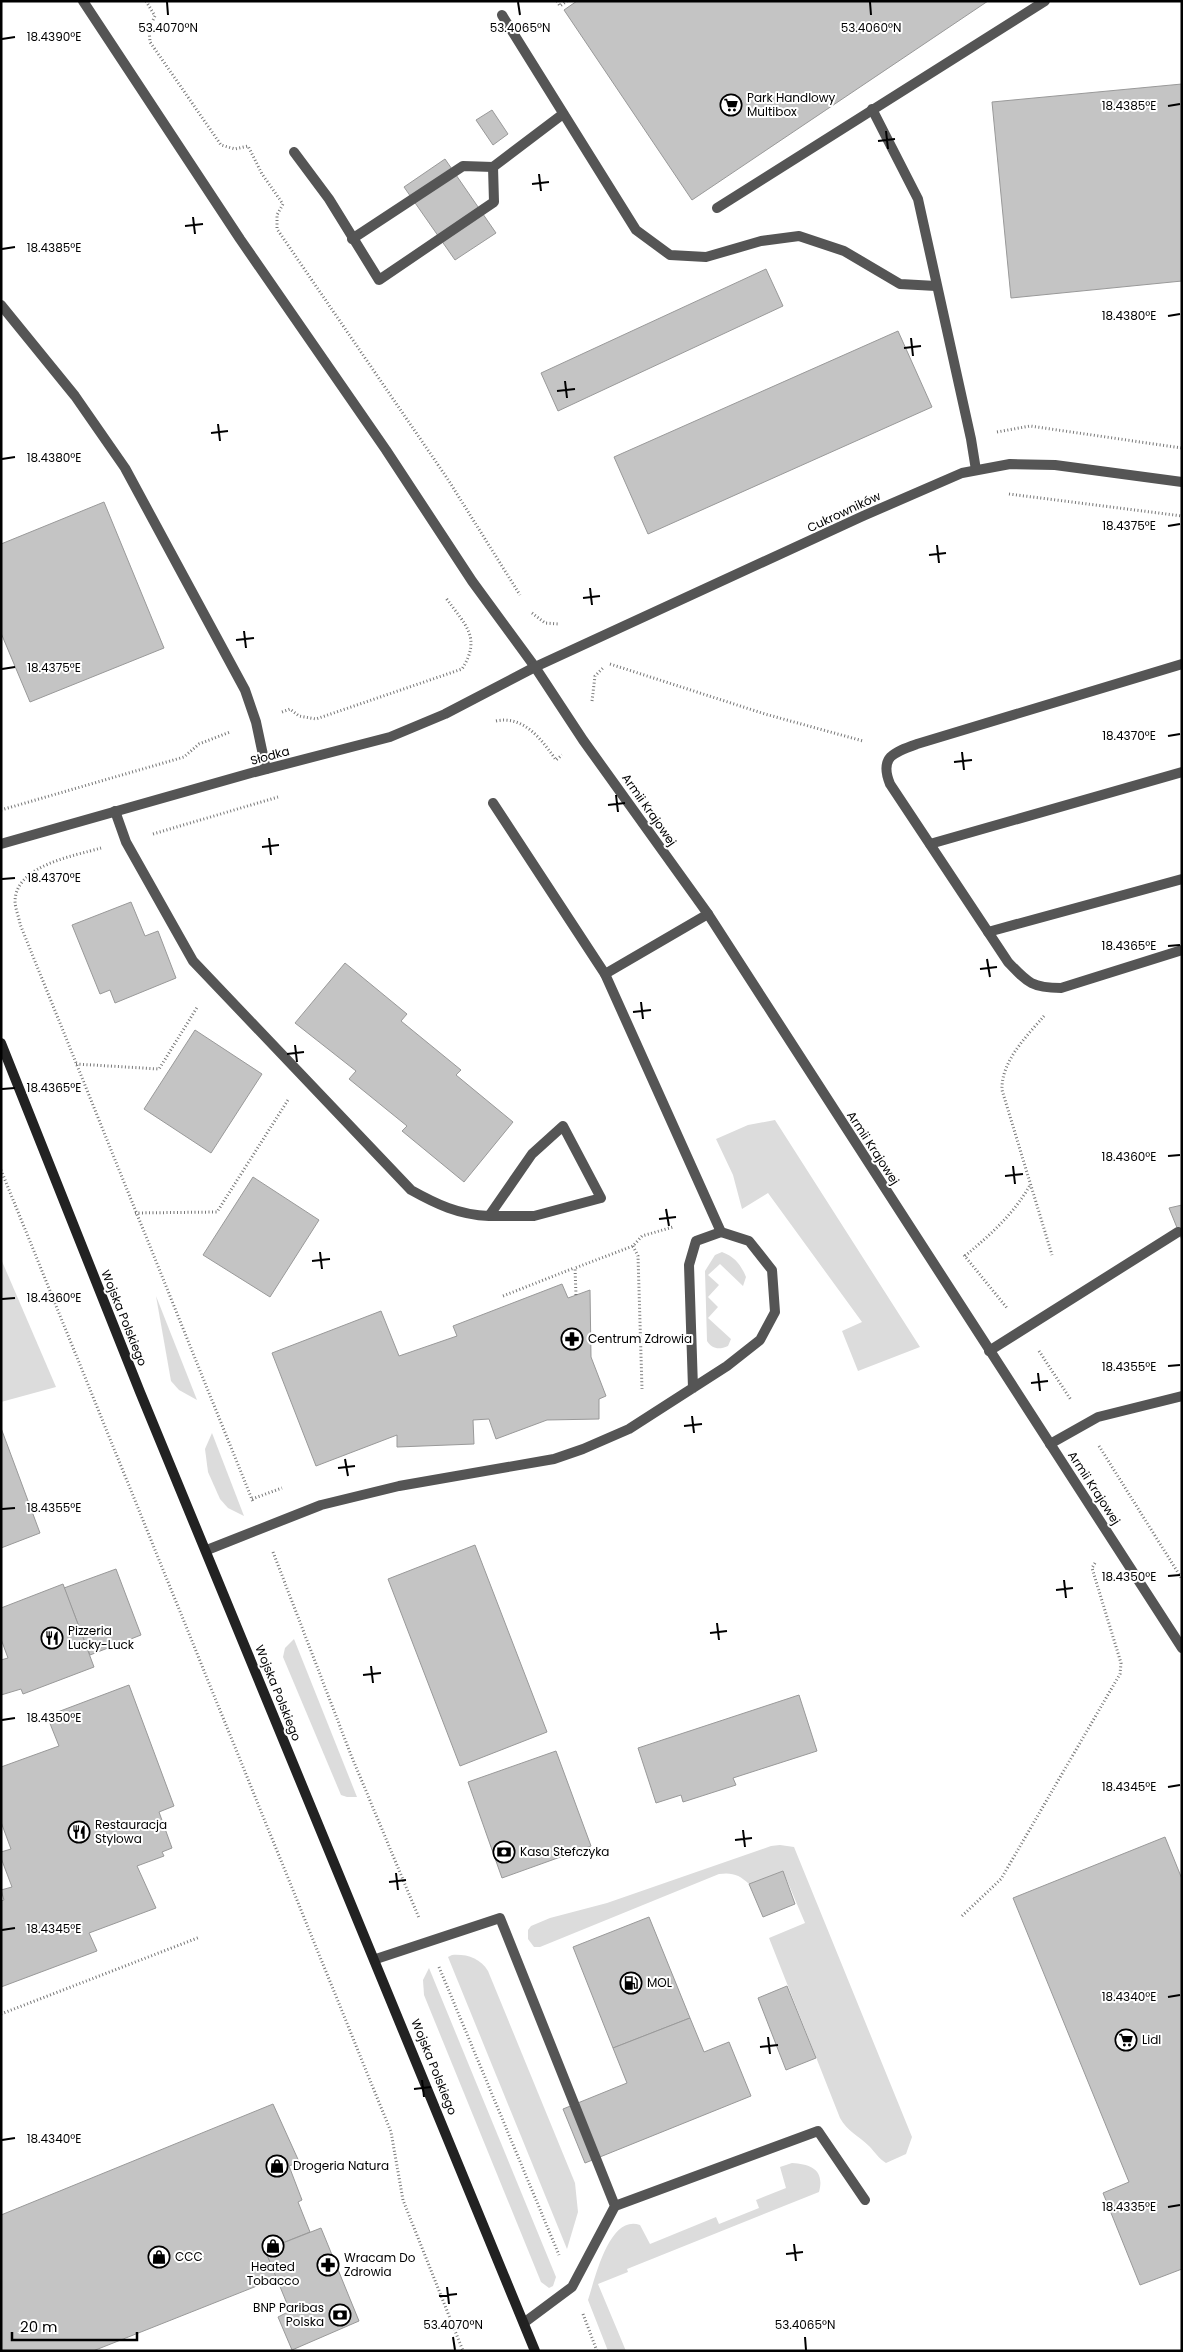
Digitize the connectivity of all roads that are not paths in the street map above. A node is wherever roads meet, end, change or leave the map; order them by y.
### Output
1 (83, 1) edge
2 (1045, 1) edge
3 (502, 15) dead end
4 (872, 109) junction
5 (563, 114) junction
6 (294, 152) dead end
7 (493, 167) junction
8 (717, 208) dead end
9 (352, 240) junction
10 (936, 286) junction
11 (1, 305) edge
12 (976, 470) junction
13 (1182, 482) edge
14 (1182, 664) edge
15 (535, 668) junction
16 (266, 769) junction
17 (1182, 772) edge
18 (493, 803) dead end
19 (115, 811) junction
20 (1, 844) edge
21 (930, 844) junction
22 (1182, 879) edge
23 (708, 914) junction
24 (988, 932) junction
25 (1182, 950) edge
26 (604, 974) junction
27 (1, 1043) edge
28 (489, 1216) junction
29 (721, 1232) junction
30 (1178, 1232) dead end
31 (989, 1351) junction
32 (693, 1388) junction
33 (1182, 1396) edge
34 (1050, 1444) junction
35 (207, 1550) junction
36 (1182, 1648) edge
37 (376, 1960) junction
38 (865, 2200) dead end
39 (615, 2206) junction
40 (525, 2322) junction
41 (536, 2351) edge

1 - 15 street, Armii Krajowej
2 - 4 street
3 - 5 street
4 - 8 street
4 - 10 street
5 - 7 street
5 - 10 street
6 - 9 street
7 - 9 street
7 - 9 street
10 - 12 street
11 - 16 street
12 - 13 street, Cukrowników
12 - 15 street, Cukrowników
14 - 21 street
15 - 16 street, Słodka
15 - 23 street, Armii Krajowej
16 - 19 street, Słodka
17 - 21 street
18 - 26 street
19 - 20 street, Słodka
19 - 28 street
21 - 24 street
22 - 24 street
23 - 26 street
23 - 31 street, Armii Krajowej
24 - 25 street
26 - 29 street
27 - 35 street, Wojska Polskiego
28 - 28 street
29 - 32 street
29 - 32 street
30 - 31 street
31 - 34 street, Armii Krajowej
32 - 35 street
33 - 34 street
34 - 36 street, Armii Krajowej
35 - 37 street, Wojska Polskiego
37 - 39 street
37 - 40 street, Wojska Polskiego
38 - 39 street
39 - 40 street
40 - 41 street, Wojska Polskiego

